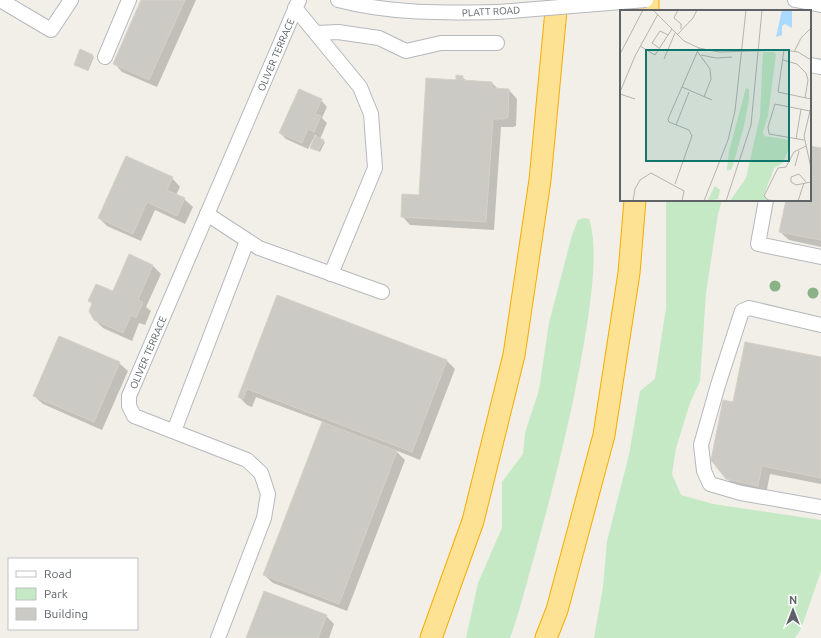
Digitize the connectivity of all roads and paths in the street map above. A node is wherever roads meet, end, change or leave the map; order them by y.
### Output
1 (0, 0) edge
2 (71, 0) edge
3 (129, 0) edge
4 (338, 0) edge
5 (557, 0) edge
6 (647, 0) edge
7 (795, 0) edge
8 (297, 4) edge
9 (821, 5) edge
10 (648, 10) edge
11 (794, 10) edge
12 (316, 33) junction
13 (497, 43) dead end
14 (105, 56) dead end
15 (811, 65) edge
16 (821, 67) edge
17 (635, 201) edge
18 (766, 201) edge
19 (207, 214) junction
20 (247, 241) junction
21 (821, 257) edge
22 (332, 274) junction
23 (382, 292) dead end
24 (821, 325) edge
25 (174, 431) junction
26 (821, 507) edge
27 (218, 638) edge
28 (431, 638) edge
29 (546, 638) edge

1 - 2 street
3 - 14 street
4 - 6 street, PLATT ROAD, bridge
5 - 28 highway
6 - 10 highway
7 - 9 street
7 - 11 street
8 - 12 street
8 - 19 street, OLIVER TERRACE
12 - 13 street
12 - 22 street
15 - 16 street
17 - 29 highway
18 - 21 street
19 - 20 street
19 - 25 street, OLIVER TERRACE
20 - 22 street
20 - 25 street
22 - 23 street
24 - 26 street
25 - 27 street, OLIVER TERRACE

